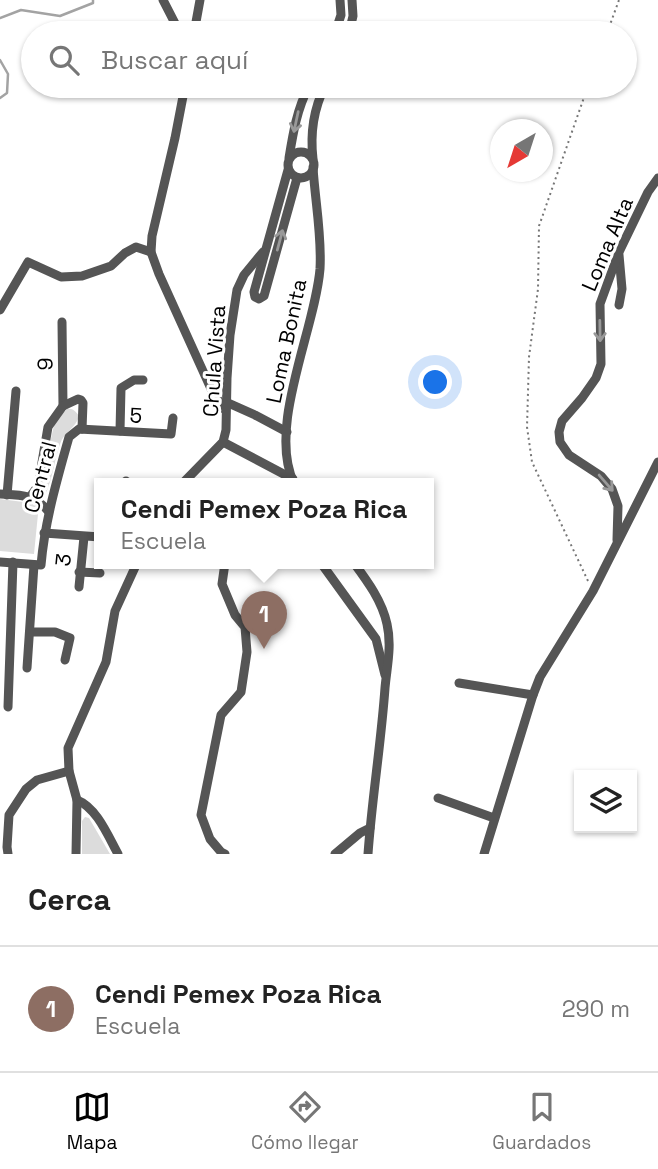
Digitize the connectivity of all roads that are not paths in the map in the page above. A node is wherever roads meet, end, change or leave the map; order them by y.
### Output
1 (163, 0) edge
2 (200, 0) edge
3 (340, 0) edge
4 (352, 0) edge
5 (174, 21) edge
6 (196, 21) edge
7 (339, 21) edge
8 (352, 21) edge
9 (182, 98) edge
10 (302, 98) edge
11 (320, 98) edge
12 (313, 163) junction
13 (288, 165) junction
14 (297, 178) junction
15 (658, 178) edge
16 (265, 249) junction
17 (150, 252) junction
18 (619, 252) junction
19 (620, 305) dead end
20 (0, 310) edge
21 (62, 321) dead end
22 (143, 380) dead end
23 (16, 391) dead end
24 (64, 406) junction
25 (226, 406) junction
26 (173, 418) dead end
27 (82, 429) junction
28 (120, 431) junction
29 (287, 432) junction
30 (223, 442) junction
31 (658, 462) edge
32 (188, 478) edge
33 (289, 478) edge
34 (293, 478) edge
35 (3, 494) edge
36 (30, 497) junction
37 (48, 510) junction
38 (44, 533) junction
39 (84, 537) junction
40 (94, 537) edge
41 (617, 542) junction
42 (0, 562) edge
43 (13, 562) junction
44 (37, 565) junction
45 (129, 569) edge
46 (134, 569) edge
47 (224, 569) edge
48 (325, 569) edge
49 (358, 569) edge
50 (79, 572) junction
51 (100, 573) dead end
52 (130, 576) junction
53 (79, 587) dead end
54 (30, 632) junction
55 (65, 660) dead end
56 (27, 668) dead end
57 (386, 680) junction
58 (459, 683) dead end
59 (533, 695) junction
60 (8, 707) dead end
61 (69, 771) junction
62 (438, 798) dead end
63 (77, 800) junction
64 (494, 818) junction
65 (370, 828) junction
66 (8, 854) edge
67 (76, 854) edge
68 (118, 854) edge
69 (225, 854) edge
70 (335, 854) edge
71 (368, 854) edge
72 (484, 854) edge

1 - 5 street
2 - 6 street
3 - 7 street
4 - 8 street
9 - 17 street
10 -> 13 street, Loma Bonita
11 - 12 street, Loma Bonita
12 - 13 street
12 - 14 street
12 - 29 street, Loma Bonita
13 - 14 street
13 - 16 street, Loma Bonita
16 -> 14 street, Loma Bonita
15 - 18 street, Loma Alta
16 - 25 street, Chula Vista
17 - 20 street
17 - 25 street
18 - 19 street
18 -> 41 street, Loma Alta
21 - 24 street, 9
22 - 28 street
23 - 35 street
24 - 27 street, Central
24 - 36 street, Central
25 - 29 street
25 - 30 street, Chula Vista
26 - 28 street, 5
27 - 28 street, 5
27 - 37 street, Central
29 - 34 street, Loma Bonita
30 - 32 street, Chula Vista
30 - 33 street, Chula Vista
31 - 41 street, Loma Alta
35 - 36 street
36 - 37 street
37 - 38 street, Central
38 - 39 street
38 - 44 street, Central
39 - 40 street
39 - 50 street, 3
41 - 59 street, Loma Alta
42 - 43 street
43 - 44 street
43 - 60 street
44 - 54 street, Central
45 - 52 street
46 - 52 street
47 - 69 street
48 - 57 street
49 - 57 street
50 - 51 street
50 - 53 street, 3
52 - 61 street
54 - 55 street
54 - 56 street, Central
57 - 65 street
58 - 59 street
59 - 64 street, Loma Alta
61 - 63 street
61 - 66 street
62 - 64 street
63 - 67 street
63 - 68 street
64 - 72 street, Loma Alta
65 - 70 street
65 - 71 street

